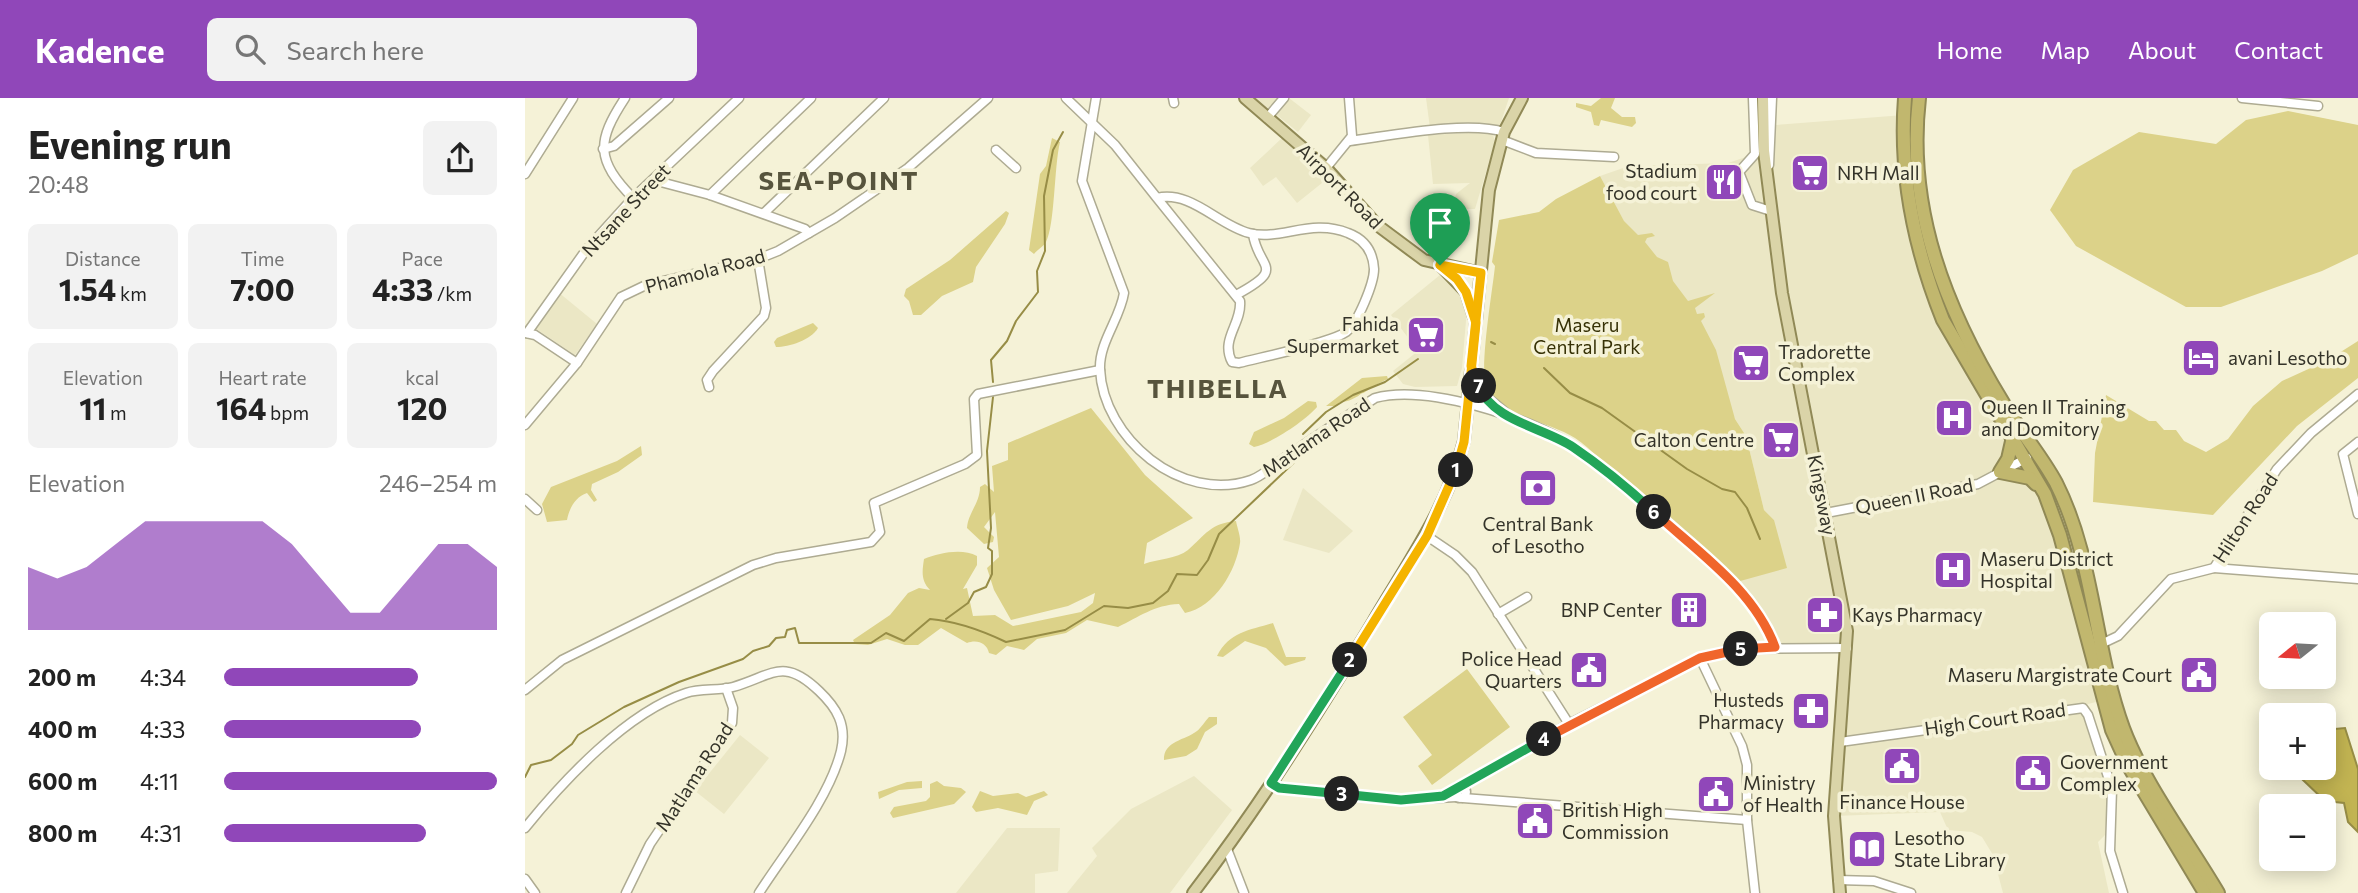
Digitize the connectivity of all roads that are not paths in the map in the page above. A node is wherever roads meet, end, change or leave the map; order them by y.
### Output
1 (573, 98) edge
2 (625, 98) edge
3 (669, 98) edge
4 (739, 98) edge
5 (811, 98) edge
6 (884, 98) edge
7 (988, 98) edge
8 (1066, 98) edge
9 (1096, 98) edge
10 (1245, 98) edge
11 (1284, 98) edge
12 (1349, 98) edge
13 (1522, 98) edge
14 (1753, 98) edge
15 (1763, 98) edge
16 (1772, 98) edge
17 (1905, 98) edge
18 (1919, 98) edge
19 (2242, 98) edge
20 (2318, 106) dead end
21 (1267, 118) junction
22 (1091, 121) junction
23 (1503, 136) junction
24 (1350, 141) junction
25 (603, 149) junction
26 (996, 150) dead end
27 (1614, 157) dead end
28 (1016, 168) dead end
29 (1326, 168) junction
30 (525, 174) edge
31 (1767, 179) junction
32 (653, 180) junction
33 (710, 195) junction
34 (633, 198) junction
35 (1157, 198) junction
36 (1771, 211) junction
37 (764, 213) junction
38 (809, 233) junction
39 (1253, 234) junction
40 (758, 259) junction
41 (1440, 265) junction
42 (1481, 273) junction
43 (1236, 295) junction
44 (1476, 323) junction
45 (526, 333) edge
46 (577, 363) junction
47 (1471, 366) junction
48 (1100, 370) junction
49 (709, 387) dead end
50 (2358, 394) edge
51 (1467, 405) junction
52 (1510, 416) junction
53 (525, 425) edge
54 (2013, 437) junction
55 (2358, 442) edge
56 (2031, 456) junction
57 (2000, 472) junction
58 (2355, 492) edge
59 (2045, 494) junction
60 (525, 499) edge
61 (537, 510) dead end
62 (1826, 513) junction
63 (2358, 514) edge
64 (1427, 536) junction
65 (2214, 568) junction
66 (2358, 579) edge
67 (1527, 597) dead end
68 (1498, 614) junction
69 (2097, 646) junction
70 (1775, 647) junction
71 (1847, 648) junction
72 (1700, 658) junction
73 (726, 688) junction
74 (525, 690) edge
75 (1569, 724) junction
76 (1840, 742) junction
77 (1477, 779) junction
78 (1271, 783) junction
79 (1461, 792) junction
80 (1481, 798) junction
81 (1747, 820) junction
82 (525, 828) edge
83 (1227, 849) junction
84 (525, 879) edge
85 (1838, 880) junction
86 (535, 893) edge
87 (626, 893) edge
88 (759, 893) edge
89 (1193, 893) edge
90 (1244, 893) edge
91 (1755, 893) edge
92 (1840, 893) edge
93 (1911, 893) edge
94 (2123, 893) edge
95 (2205, 893) edge
96 (2218, 893) edge

1 - 30 street
2 - 25 street
3 - 25 street
4 - 32 street, Ntsane Street
5 - 33 street
6 - 37 street
7 - 38 street, Phamola Road
8 - 22 street
9 - 22 street
10 - 21 main road, Airport Road
11 - 21 street
12 - 24 street
13 - 23 main road
14 - 36 street
15 - 31 main road, Kingsway
16 - 31 street
17 - 54 highway
18 - 56 highway
19 - 20 street
21 - 29 main road, Airport Road
22 - 35 street
22 - 48 street
23 - 24 street
23 - 27 street
23 - 42 main road
24 - 29 street
25 - 34 street
26 - 28 street
29 - 41 main road, Airport Road
31 - 36 main road, Kingsway
32 - 33 street
32 - 34 street, Ntsane Street
33 - 37 street
34 - 45 street, Ntsane Street
35 - 39 street
35 - 43 street
36 - 62 main road, Kingsway
37 - 38 street
38 - 40 street, Phamola Road
39 - 43 street
39 - 43 street
40 - 46 street, Phamola Road
40 - 49 street
41 - 42 main road, Airport Road
41 - 44 main road
42 - 44 main road
44 - 47 main road
45 - 46 street
46 - 53 street, Phamola Road
47 - 51 main road
47 - 52 street
48 - 51 street, Matlama Road
48 - 74 street
50 - 65 street, Hilton Road
51 - 52 street, Matlama Road
51 - 64 main road
52 - 70 street
54 - 56 highway
54 - 57 highway
55 - 58 street
56 - 57 street, Queen II Road
56 - 59 highway
56 - 69 highway
57 - 59 highway
57 - 62 street, Queen II Road
58 - 63 street
59 - 69 highway
60 - 61 street
62 - 71 main road, Kingsway
64 - 68 street
64 - 78 main road
65 - 66 street
65 - 69 street, Hilton Road
67 - 68 street
68 - 75 street
69 - 95 highway
69 - 96 highway
70 - 71 street
70 - 72 street
71 - 76 main road, Kingsway
72 - 75 street
72 - 81 street
73 - 82 street
73 - 87 street, Matlama Road
73 - 88 street
75 - 77 street
76 - 85 main road, Kingsway
76 - 94 street, High Court Road
77 - 79 street
77 - 80 street
78 - 79 street
78 - 83 main road
79 - 80 street
80 - 81 street
81 - 91 street
83 - 89 main road
83 - 90 street
84 - 86 street
85 - 92 main road, Kingsway
85 - 93 street

